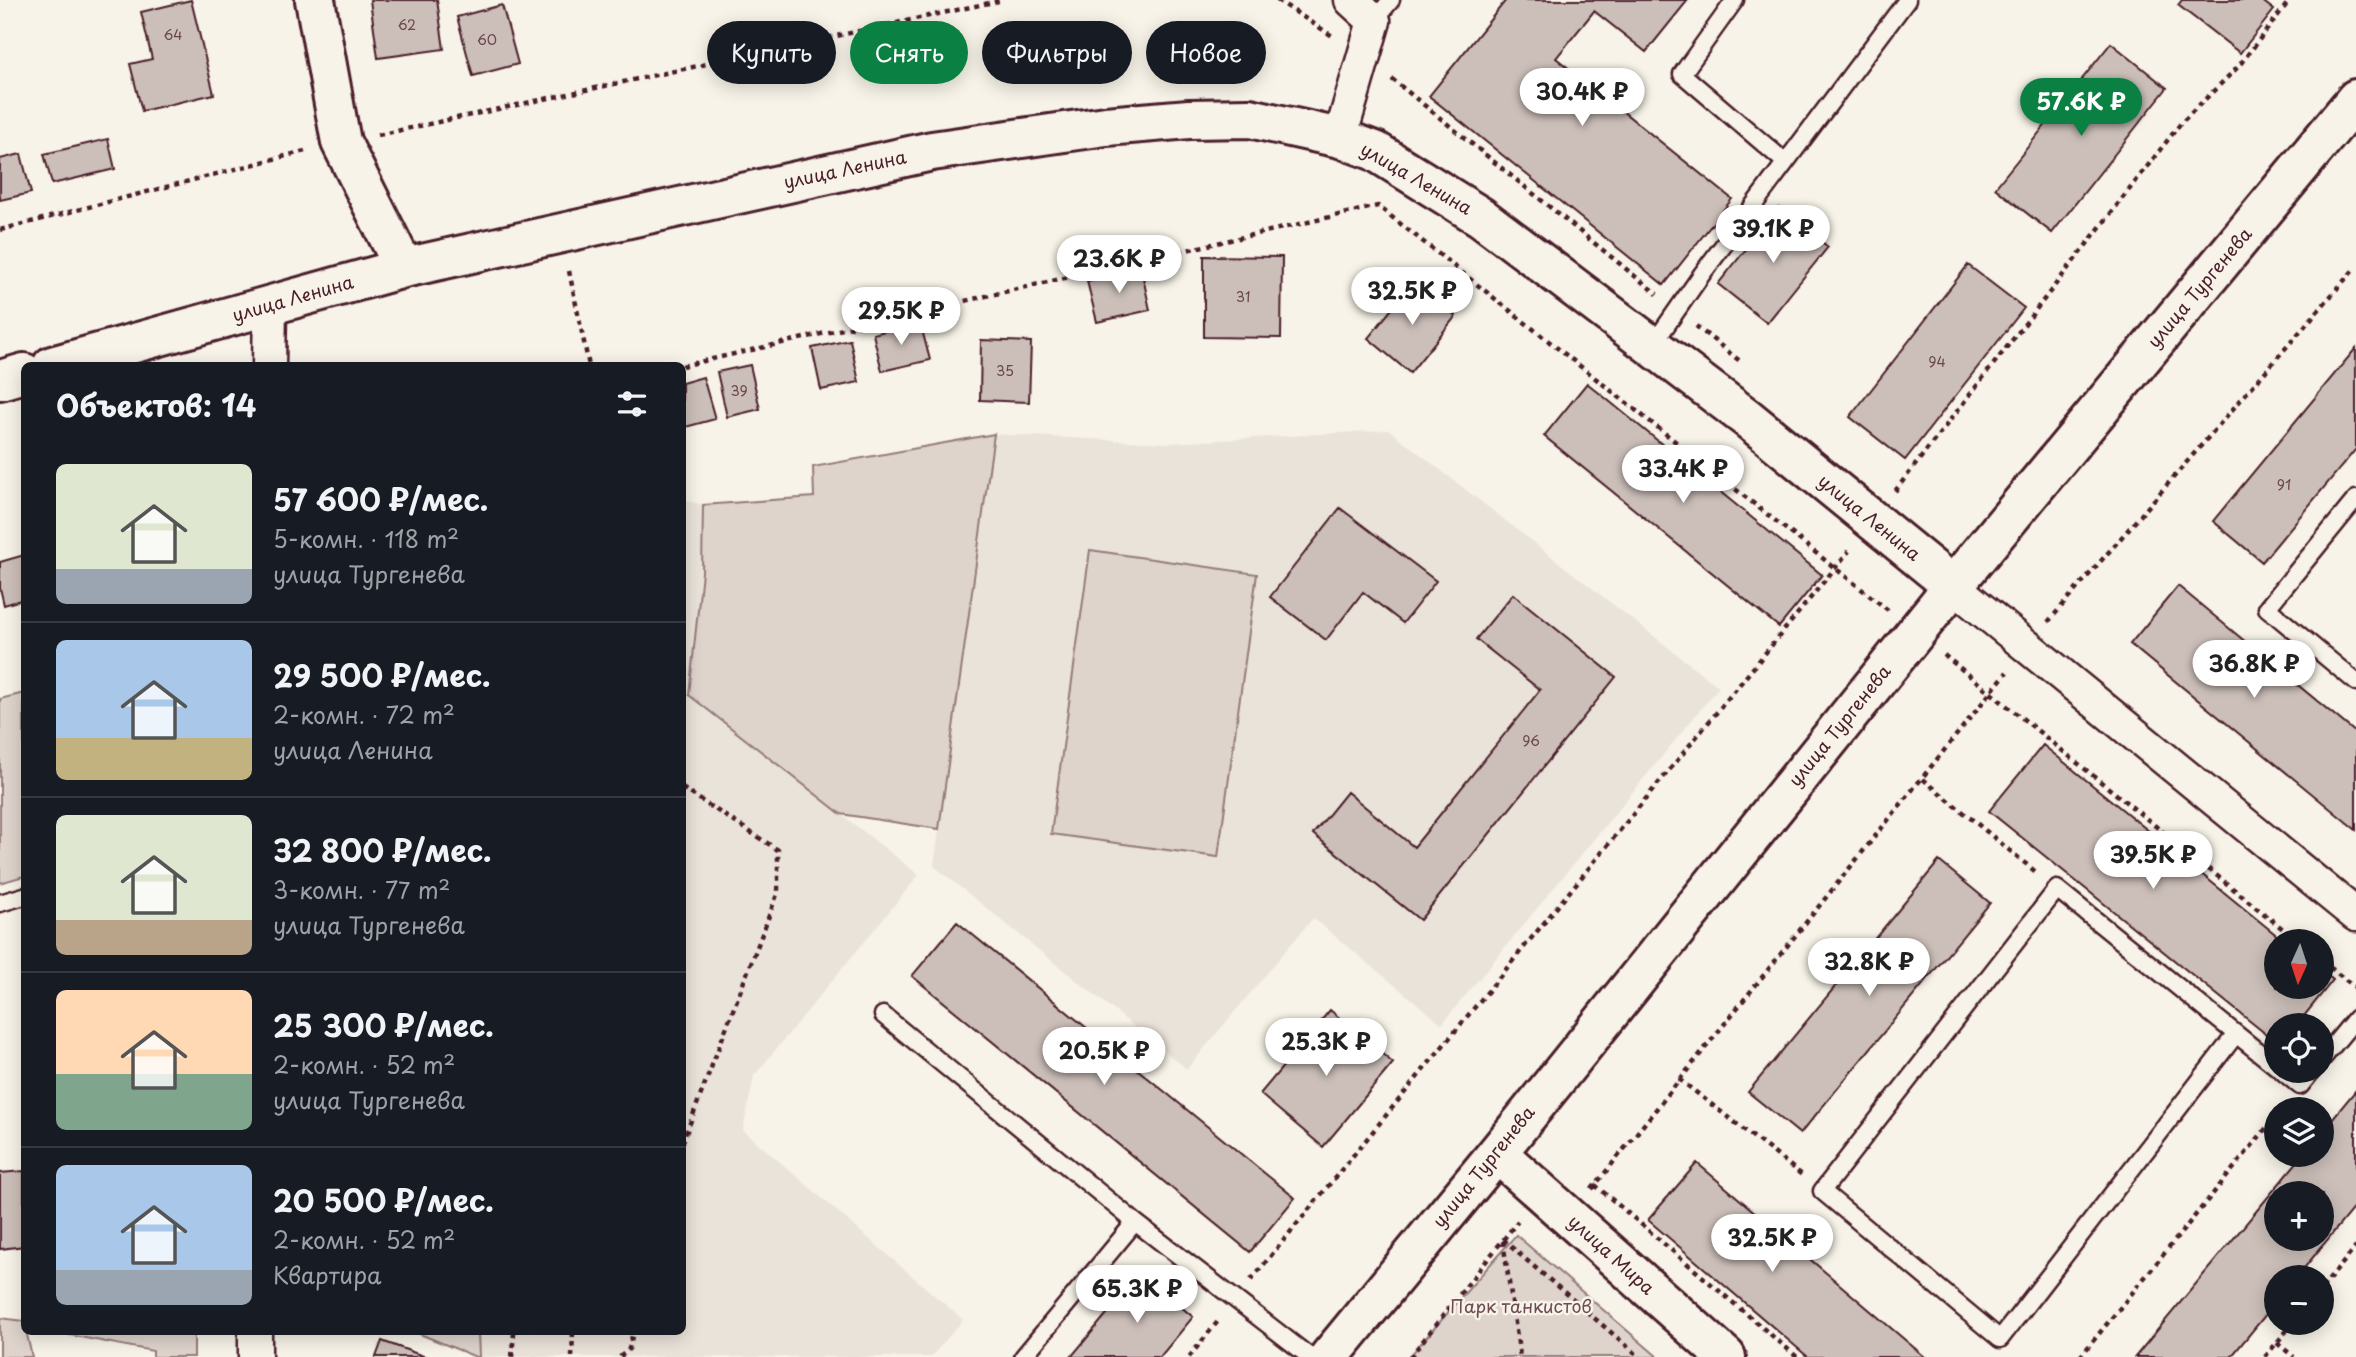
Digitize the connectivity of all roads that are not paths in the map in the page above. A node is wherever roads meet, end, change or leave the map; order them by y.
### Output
1 (315, 0) edge
2 (1351, 0) edge
3 (1735, 0) edge
4 (1907, 0) edge
5 (1382, 10) edge
6 (2356, 99) edge
7 (1340, 138) junction
8 (1785, 162) junction
9 (404, 268) junction
10 (270, 305) junction
11 (1653, 346) junction
12 (65, 362) edge
13 (269, 362) edge
14 (21, 374) edge
15 (0, 380) edge
16 (2356, 499) edge
17 (1953, 586) junction
18 (2356, 682) edge
19 (21, 897) edge
20 (0, 903) edge
21 (2356, 915) edge
22 (883, 1016) dead end
23 (2356, 1018) edge
24 (2236, 1034) junction
25 (2334, 1045) edge
26 (2264, 1057) edge
27 (1497, 1153) junction
28 (1135, 1222) junction
29 (255, 1335) edge
30 (255, 1357) edge
31 (1023, 1357) edge
32 (1310, 1357) edge
33 (1329, 1357) edge
34 (1726, 1357) edge

1 - 9 main road
2 - 5 street
3 - 8 lane
4 - 8 lane
5 - 7 street
6 - 17 main road, улица Тургенева
7 - 9 main road, улица Ленина
7 - 11 main road, улица Ленина
8 - 11 lane
9 - 10 main road, улица Ленина
10 - 12 main road, улица Ленина
10 - 13 street
11 - 17 main road, улица Ленина
14 - 15 main road
16 - 18 lane
17 - 21 street, улица Ленина
17 - 27 main road, улица Тургенева
19 - 20 lane
22 - 28 lane
23 - 25 lane
24 - 24 lane
24 - 26 lane
27 - 33 main road, улица Тургенева
27 - 34 main road, улица Мира
28 - 31 lane
28 - 32 lane
29 - 30 street

